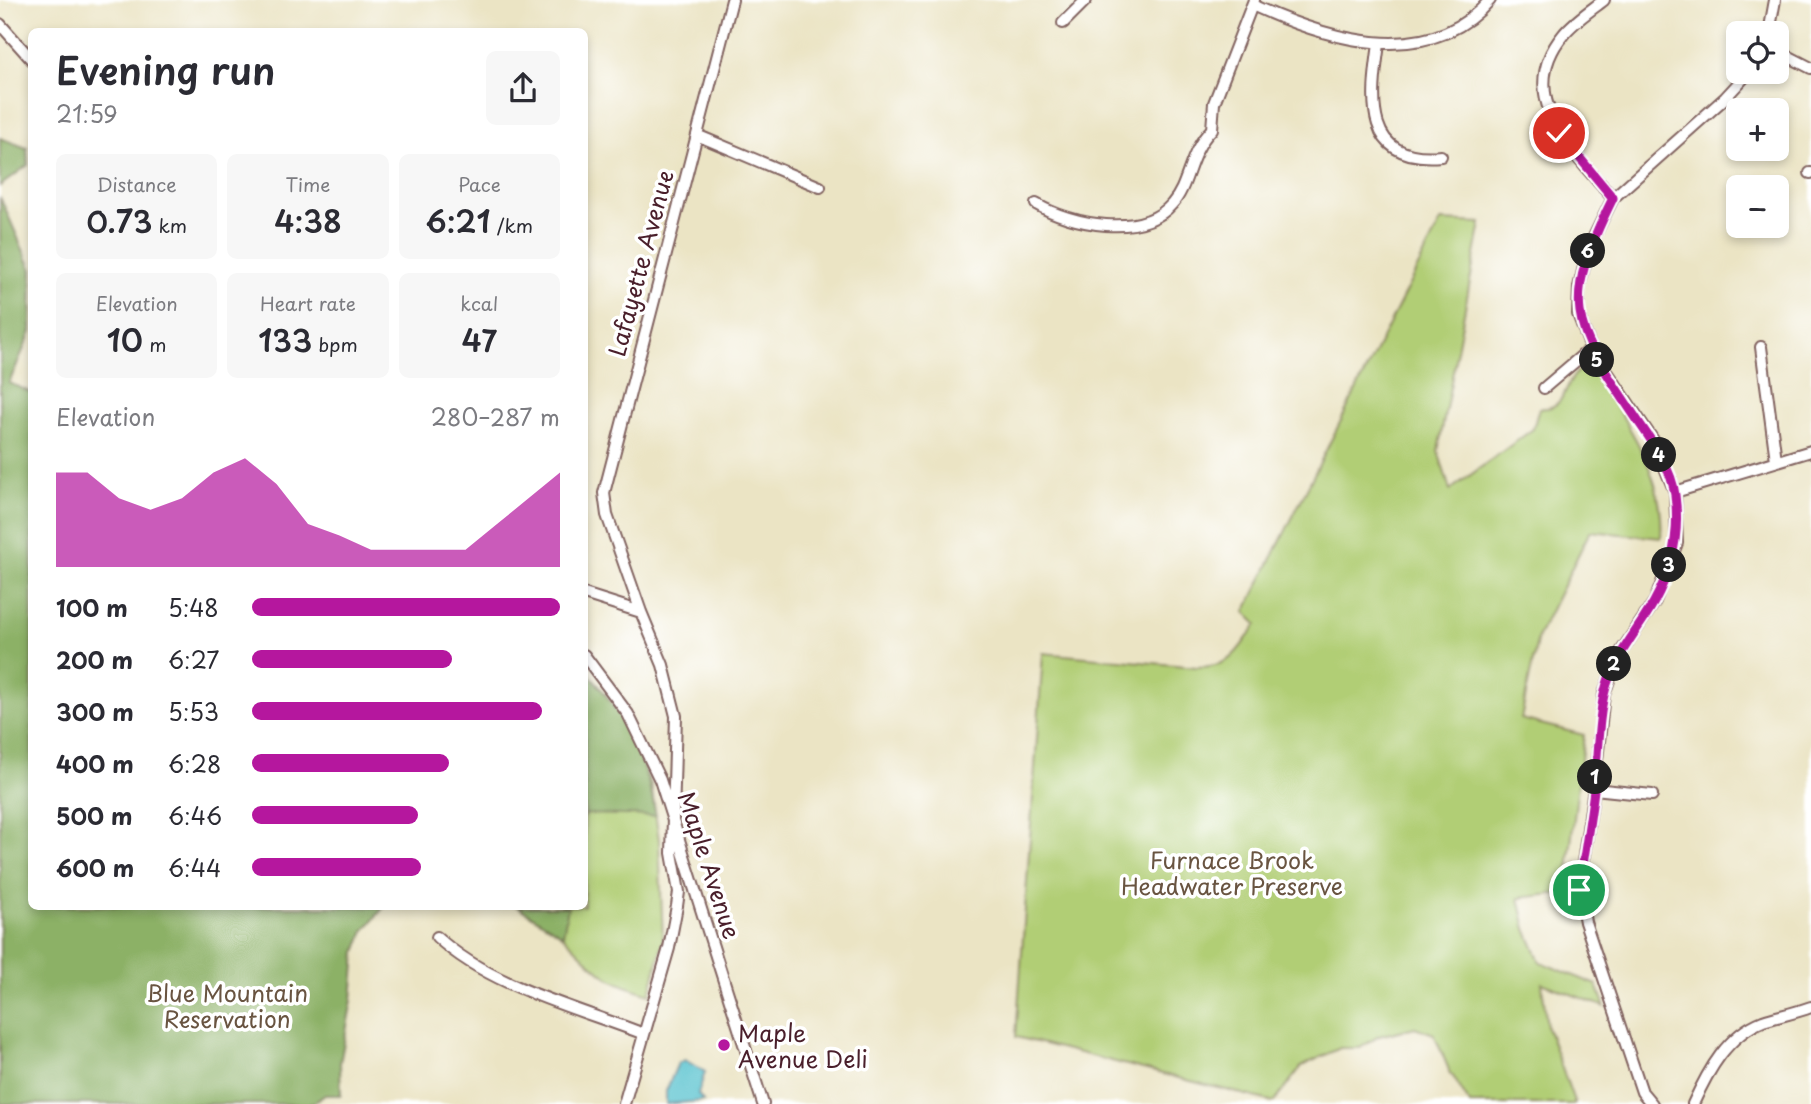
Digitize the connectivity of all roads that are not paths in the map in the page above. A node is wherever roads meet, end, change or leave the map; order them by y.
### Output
1 (732, 0) edge
2 (1086, 0) edge
3 (1490, 0) edge
4 (1604, 0) edge
5 (1775, 0) edge
6 (1253, 3) edge
7 (1771, 21) edge
8 (1063, 23) dead end
9 (0, 24) edge
10 (1379, 44) junction
11 (28, 56) edge
12 (1789, 57) edge
13 (1811, 68) edge
14 (1738, 84) edge
15 (699, 136) junction
16 (1441, 156) dead end
17 (820, 187) dead end
18 (1613, 198) junction
19 (1036, 204) dead end
20 (1761, 347) dead end
21 (1591, 348) junction
22 (1544, 388) dead end
23 (1811, 451) edge
24 (1776, 460) junction
25 (1675, 492) junction
26 (588, 595) edge
27 (641, 612) junction
28 (588, 660) edge
29 (1594, 789) junction
30 (1652, 795) dead end
31 (674, 821) junction
32 (437, 937) dead end
33 (1811, 1007) edge
34 (644, 1034) junction
35 (624, 1104) edge
36 (763, 1104) edge
37 (1652, 1104) edge
38 (1693, 1104) edge

1 - 15 street, Lafayette Avenue
2 - 8 street
3 - 10 street
4 - 18 street
5 - 7 street
6 - 10 street
6 - 19 street
9 - 11 street
10 - 16 street
12 - 13 street
14 - 18 street
15 - 17 street
15 - 27 street, Lafayette Avenue
18 - 21 street
20 - 24 street
21 - 22 street
21 - 25 street
23 - 24 street
24 - 25 street
25 - 29 street
26 - 27 street
27 - 31 street, Lafayette Avenue
28 - 31 street, Maple Avenue
29 - 30 street
29 - 37 street
31 - 34 street, Lafayette Avenue
31 - 36 street, Maple Avenue
32 - 34 street
33 - 38 street
34 - 35 street, Lafayette Avenue

